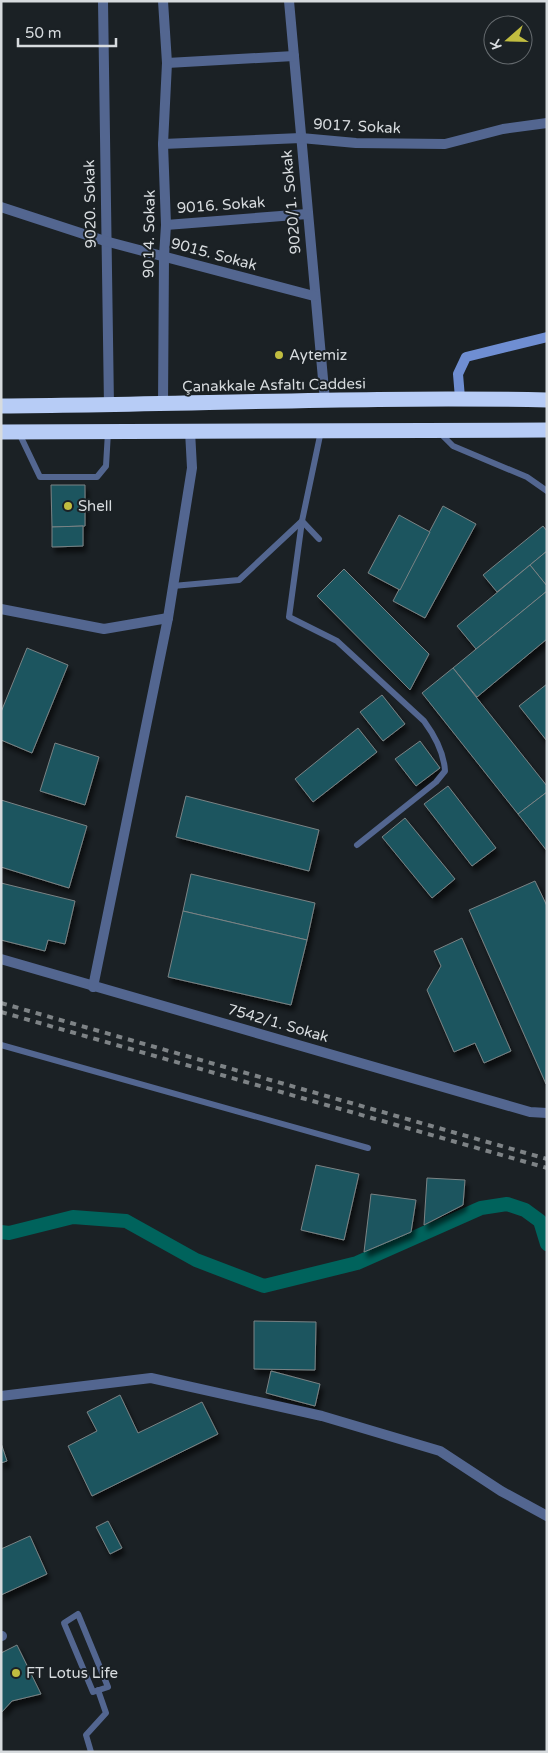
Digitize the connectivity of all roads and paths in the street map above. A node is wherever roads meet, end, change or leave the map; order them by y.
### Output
1 (103, 1) edge
2 (163, 1) edge
3 (289, 1) edge
4 (294, 56) junction
5 (167, 63) junction
6 (547, 122) edge
7 (301, 138) junction
8 (164, 144) junction
9 (1, 207) edge
10 (307, 214) junction
11 (166, 224) junction
12 (106, 241) junction
13 (164, 256) junction
14 (314, 296) junction
15 (547, 337) edge
16 (460, 398) junction
17 (547, 400) edge
18 (325, 401) junction
19 (163, 405) junction
20 (1, 406) edge
21 (109, 406) junction
22 (322, 430) junction
23 (438, 430) junction
24 (547, 430) edge
25 (18, 431) junction
26 (108, 431) junction
27 (190, 431) junction
28 (1, 432) edge
29 (547, 491) edge
30 (302, 521) junction
31 (319, 539) dead end
32 (173, 586) junction
33 (1, 609) edge
34 (168, 618) junction
35 (357, 845) dead end
36 (1, 959) edge
37 (93, 987) junction
38 (1, 1045) edge
39 (547, 1113) edge
40 (368, 1148) dead end
41 (1, 1396) edge
42 (547, 1516) edge
43 (98, 1690) junction
44 (91, 1752) edge

1 - 12 street, 9020. Sokak
2 - 5 street, 9014. Sokak
3 - 4 street, 9020/1. Sokak
4 - 5 street
4 - 7 street, 9020/1. Sokak
5 - 8 street, 9014. Sokak
6 - 7 street, 9017. Sokak
7 - 8 street, 9017. Sokak
7 - 10 street, 9020/1. Sokak
8 - 11 street, 9014. Sokak
9 - 12 street, 9015. Sokak
10 - 11 street, 9016. Sokak
10 - 14 street, 9020/1. Sokak
11 - 13 street, 9014. Sokak
12 - 13 street, 9015. Sokak
12 - 21 street, 9020. Sokak
13 - 14 street, 9015. Sokak
13 - 19 street, 9014. Sokak
14 - 18 street, 9020/1. Sokak
15 - 16 street
16 - 17 highway, Çanakkale Asfaltı Caddesi
16 - 18 highway, Çanakkale Asfaltı Caddesi
18 - 19 highway, Çanakkale Asfaltı Caddesi
19 - 21 highway, Çanakkale Asfaltı Caddesi
20 - 21 highway, Çanakkale Asfaltı Caddesi
22 - 23 highway
22 - 27 highway
22 - 30 lane
23 - 24 highway
23 - 29 lane
25 - 26 highway
25 - 26 lane
25 - 28 highway
26 - 27 highway
27 - 32 street
30 - 31 lane
30 - 32 lane
30 - 35 lane
32 - 34 street
33 - 34 street
34 - 37 street
36 - 37 street, 7542/1. Sokak
37 - 39 street, 7542/1. Sokak
38 - 40 lane
41 - 42 street
43 - 43 lane
43 - 44 lane

